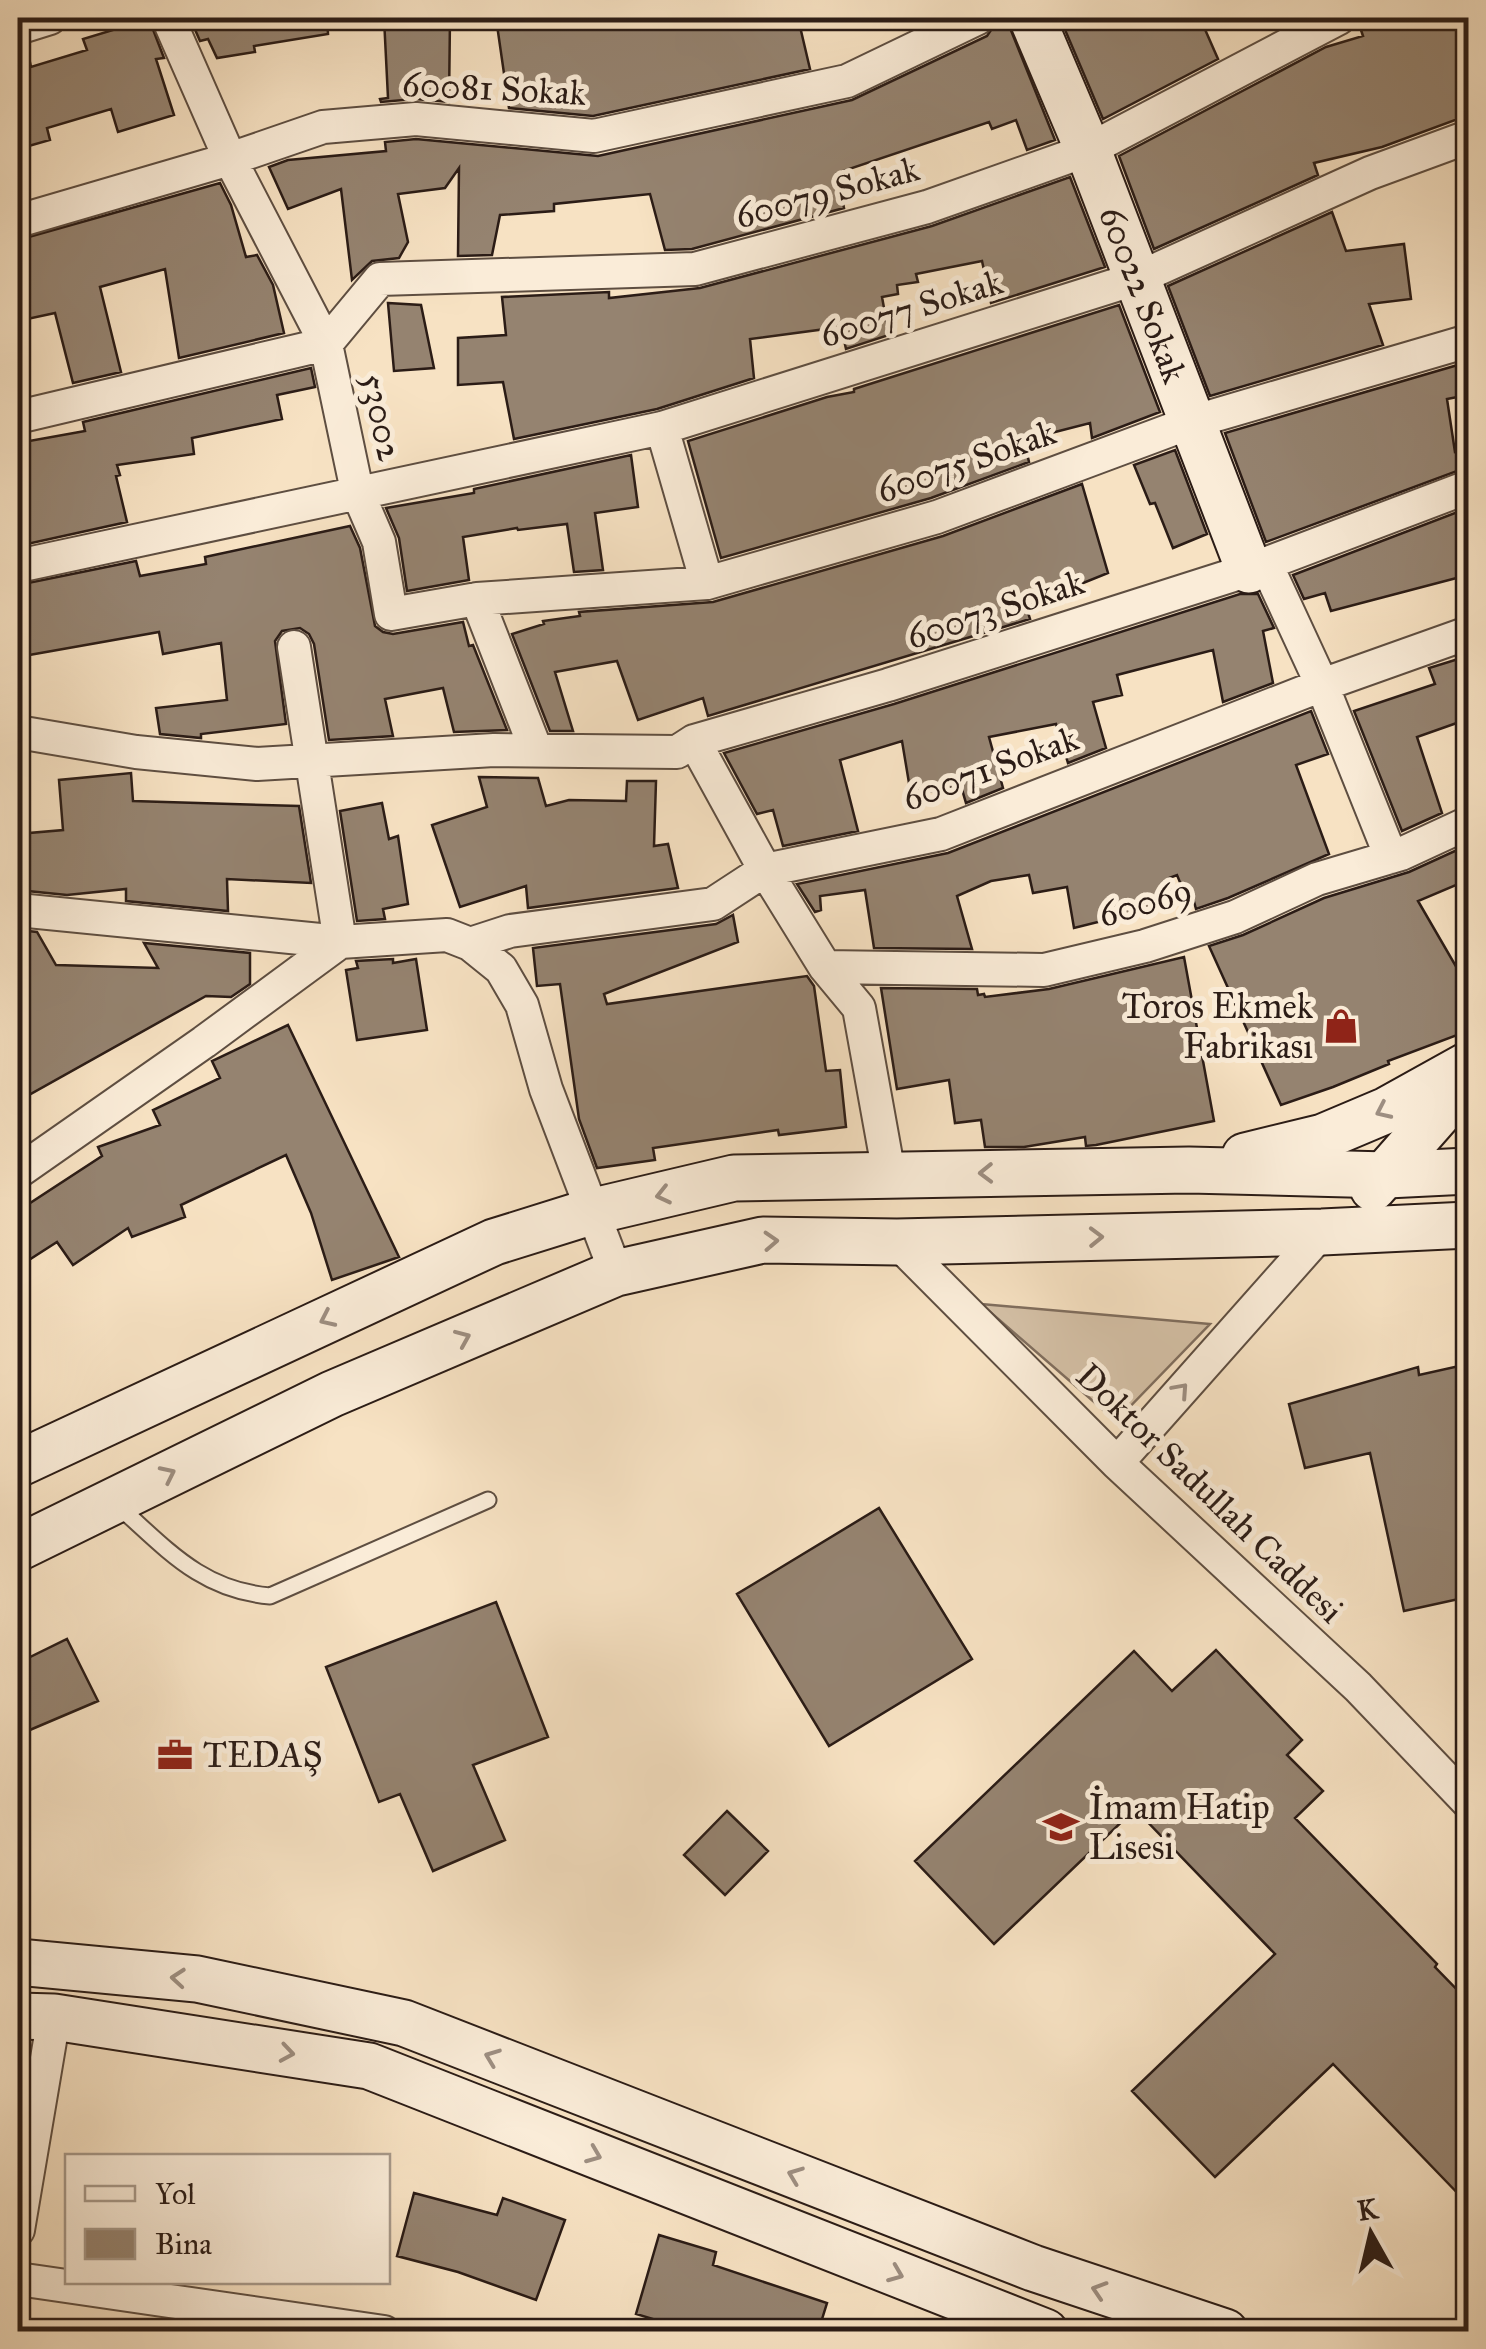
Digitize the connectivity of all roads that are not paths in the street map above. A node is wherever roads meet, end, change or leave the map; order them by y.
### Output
1 (50, 18) edge
2 (168, 18) edge
3 (978, 18) edge
4 (1032, 18) edge
5 (1339, 18) edge
6 (18, 28) edge
7 (1468, 137) edge
8 (1088, 150) junction
9 (230, 159) junction
10 (18, 220) edge
11 (1138, 278) junction
12 (1468, 341) edge
13 (326, 344) junction
14 (18, 417) edge
15 (1192, 422) junction
16 (662, 428) junction
17 (1468, 487) edge
18 (357, 491) junction
19 (18, 566) edge
20 (1257, 567) junction
21 (707, 582) junction
22 (477, 599) junction
23 (1468, 633) edge
24 (294, 647) dead end
25 (1322, 685) junction
26 (18, 732) edge
27 (694, 741) junction
28 (536, 750) junction
29 (314, 760) junction
30 (1468, 823) edge
31 (1391, 857) junction
32 (765, 870) junction
33 (18, 910) edge
34 (340, 942) junction
35 (470, 944) junction
36 (825, 967) junction
37 (1468, 1065) edge
38 (1468, 1080) edge
39 (1188, 1170) junction
40 (1468, 1171) edge
41 (18, 1172) edge
42 (890, 1174) junction
43 (1387, 1176) junction
44 (590, 1212) junction
45 (1468, 1225) edge
46 (1322, 1232) junction
47 (896, 1242) junction
48 (616, 1274) junction
49 (1116, 1463) junction
50 (18, 1464) edge
51 (488, 1500) dead end
52 (113, 1501) junction
53 (18, 1548) edge
54 (1468, 1802) edge
55 (18, 1962) edge
56 (36, 2016) edge
57 (18, 2230) edge
58 (18, 2278) edge
59 (1021, 2328) edge
60 (384, 2332) edge
61 (1225, 2332) edge

1 - 6 street
2 - 9 street, 53002
3 - 9 street, 60081 Sokak
4 - 8 street, 60022 Sokak
5 - 8 street, 60079 Sokak
7 - 11 street, 60077 Sokak
8 - 11 street, 60022 Sokak
8 - 13 street, 60079 Sokak
9 - 10 street, 60081 Sokak
9 - 13 street, 53002
11 - 15 street, 60022 Sokak
11 - 16 street, 60077 Sokak
12 - 15 street, 60075 Sokak
13 - 14 street
13 - 18 street, 53002
15 - 20 street, 60022 Sokak
15 - 21 street, 60075 Sokak
16 - 18 street, 60077 Sokak
16 - 21 street
17 - 20 street, 60073 Sokak
18 - 19 street, 60077 Sokak
18 - 22 street, 53002
20 - 25 street
20 - 27 street, 60073 Sokak
21 - 22 street, 60075 Sokak
22 - 28 street
23 - 25 street, 60071 Sokak
24 - 29 street
25 - 31 street
25 - 32 street, 60071 Sokak
26 - 29 street, 60073 Sokak
27 - 28 street, 60073 Sokak
27 - 32 street
28 - 29 street, 60073 Sokak
29 - 34 street
30 - 31 street, 60069
31 - 36 street, 60069
32 - 35 street, 60071 Sokak
32 - 36 street
33 - 34 street
34 - 35 street
34 - 41 street
35 - 44 street
36 - 42 street
37 -> 39 street
38 - 43 street
39 -> 42 street
39 - 43 street
40 - 43 street
42 -> 44 street
43 - 46 street
44 - 48 street
44 -> 50 street
45 - 46 street
47 -> 46 street
49 -> 46 street
48 -> 47 street
47 - 49 street, Doktor Sadullah Caddesi
52 -> 48 street
49 - 54 street, Doktor Sadullah Caddesi
51 - 52 lane
52 - 53 street
61 -> 55 street
56 - 57 street
56 -> 59 street
58 - 60 street

